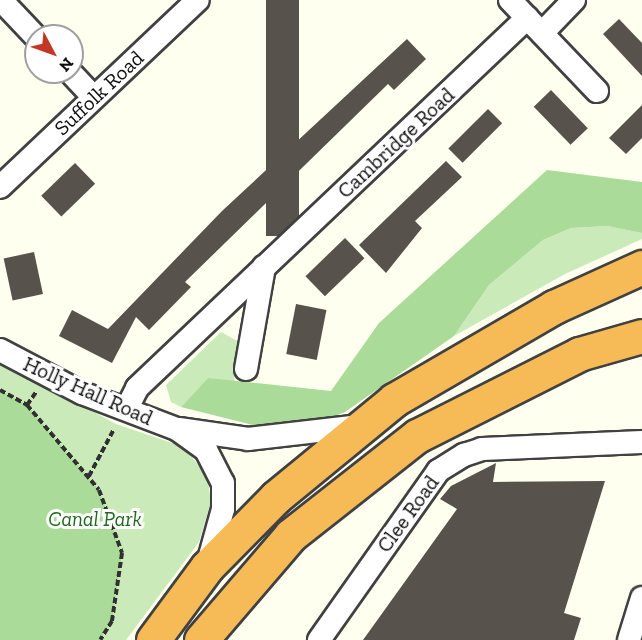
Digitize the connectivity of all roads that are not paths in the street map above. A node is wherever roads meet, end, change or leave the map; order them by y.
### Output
1 (1, 0) edge
2 (198, 0) edge
3 (510, 0) edge
4 (574, 0) edge
5 (24, 24) edge
6 (535, 26) junction
7 (81, 84) edge
8 (597, 91) dead end
9 (93, 97) junction
10 (0, 187) edge
11 (264, 267) junction
12 (642, 267) edge
13 (642, 336) edge
14 (0, 350) edge
15 (246, 369) dead end
16 (127, 408) junction
17 (362, 426) junction
18 (177, 429) junction
19 (642, 442) edge
20 (207, 567) junction
21 (642, 598) edge
22 (153, 640) edge
23 (201, 640) edge
24 (319, 640) edge
25 (629, 640) edge

1 - 5 street
2 - 9 street, Suffolk Road
3 - 6 street
4 - 6 street, Cambridge Road
6 - 8 street
6 - 11 street, Cambridge Road
7 - 9 street
9 - 10 street, Suffolk Road
11 - 15 street
11 - 16 street, Cambridge Road
12 - 17 highway
13 - 23 highway
14 - 16 street, Holly Hall Road
16 - 18 street, Holly Hall Road
17 - 18 street, Holly Hall Road
17 - 20 highway
18 - 20 street, Holly Hall Road
19 - 24 street, Clee Road
20 - 22 highway
21 - 25 street

